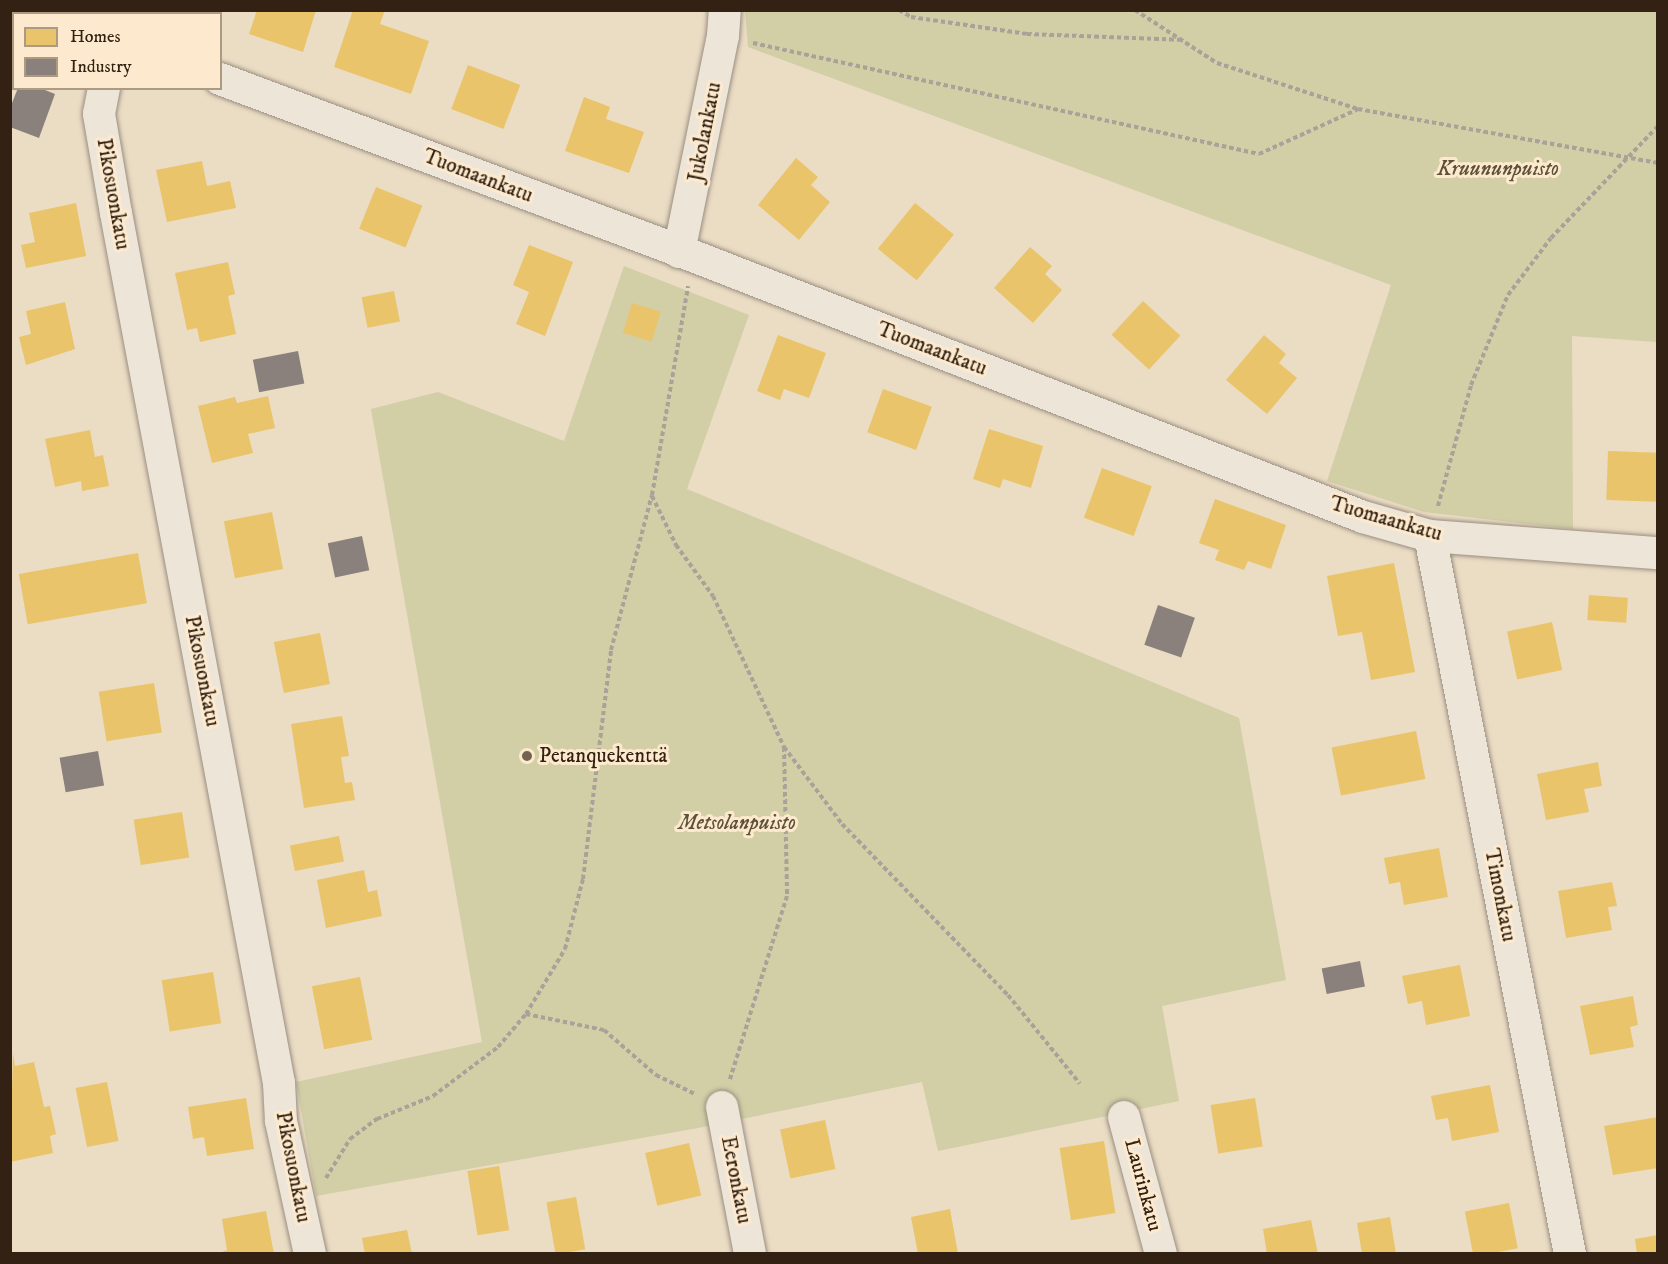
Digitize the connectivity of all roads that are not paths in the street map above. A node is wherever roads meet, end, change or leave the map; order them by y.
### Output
1 (724, 23) edge
2 (222, 80) edge
3 (104, 90) edge
4 (686, 254) junction
5 (1430, 536) junction
6 (1658, 553) edge
7 (722, 1107) road end
8 (1124, 1117) dead end
9 (310, 1254) edge
10 (750, 1254) edge
11 (1161, 1254) edge
12 (1569, 1254) edge

1 - 4 street, Jukolankatu
2 - 4 street, Tuomaankatu
3 - 9 street, Pikosuonkatu
4 - 5 street, Tuomaankatu
5 - 6 street, Tuomaankatu
5 - 12 street, Timonkatu
7 - 10 street, Eeronkatu
8 - 11 street, Laurinkatu

